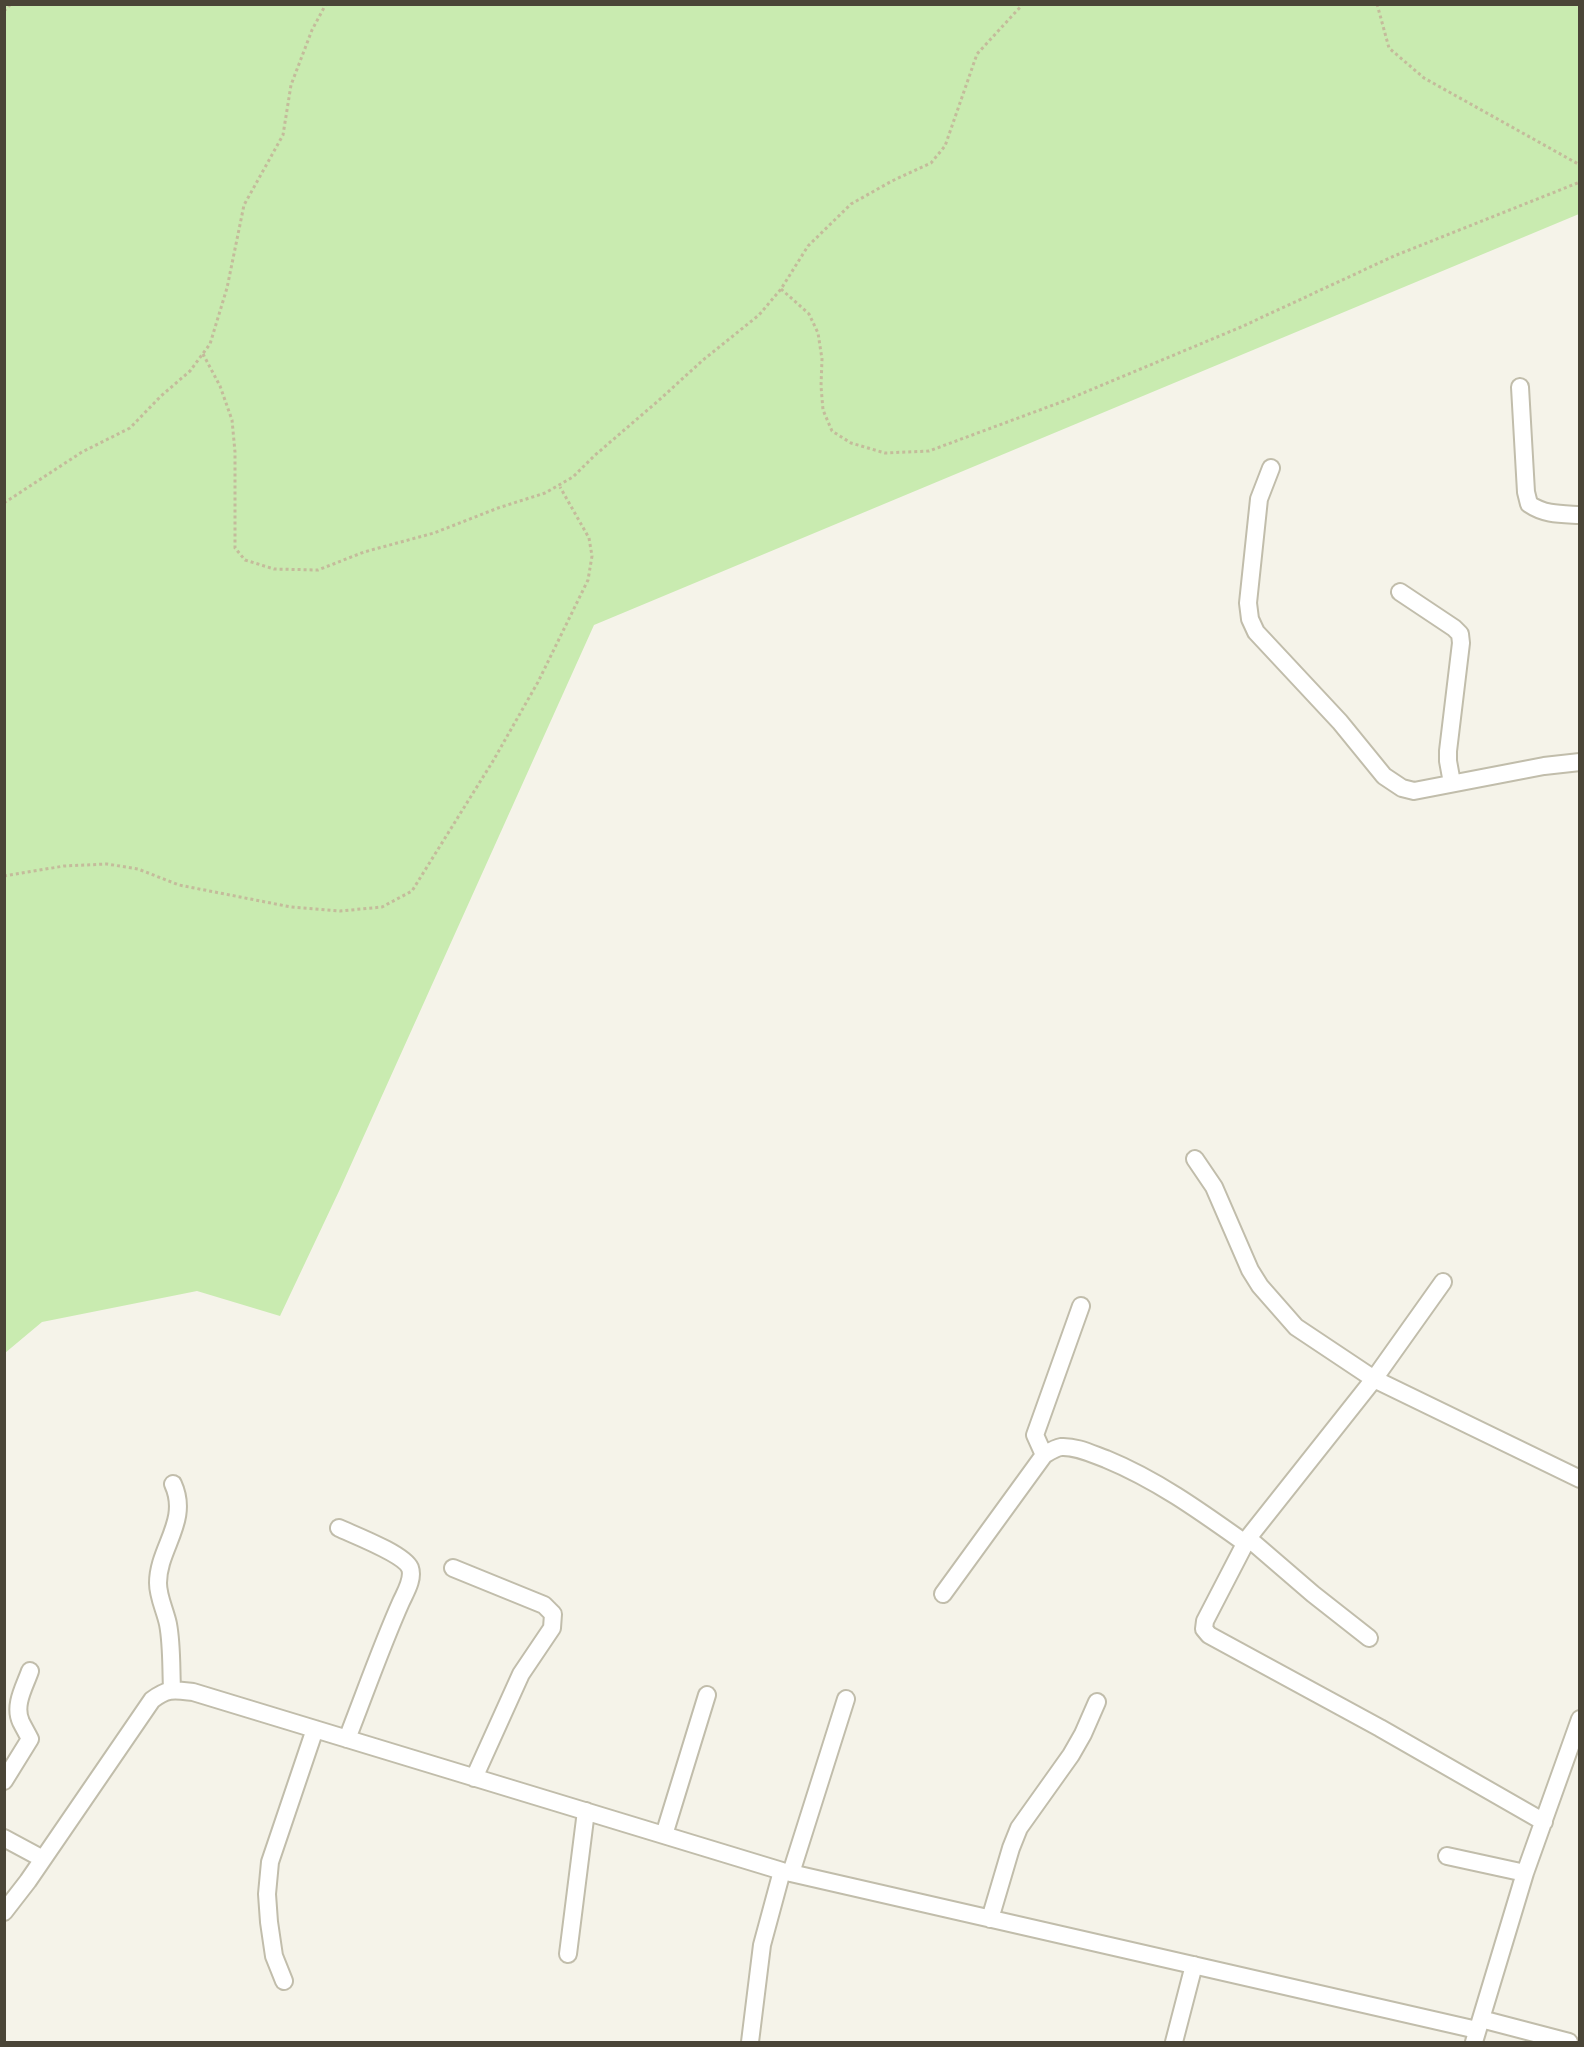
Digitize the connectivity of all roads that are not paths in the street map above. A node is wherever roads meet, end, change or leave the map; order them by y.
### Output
1 (1520, 387) dead end
2 (1271, 468) dead end
3 (1580, 515) edge
4 (1400, 592) dead end
5 (1580, 762) edge
6 (1452, 783) junction
7 (1195, 1160) dead end
8 (1443, 1282) dead end
9 (1081, 1306) dead end
10 (1374, 1379) junction
11 (1044, 1455) junction
12 (1580, 1479) edge
13 (173, 1484) dead end
14 (339, 1528) dead end
15 (1247, 1540) junction
16 (453, 1568) dead end
17 (943, 1593) dead end
18 (1369, 1638) dead end
19 (30, 1671) dead end
20 (172, 1689) junction
21 (707, 1695) dead end
22 (846, 1699) dead end
23 (1096, 1702) dead end
24 (1580, 1719) edge
25 (315, 1729) junction
26 (347, 1739) junction
27 (474, 1778) junction
28 (4, 1781) edge
29 (586, 1811) junction
30 (1544, 1822) junction
31 (664, 1835) junction
32 (4, 1838) edge
33 (1446, 1856) dead end
34 (43, 1859) junction
35 (787, 1872) junction
36 (1525, 1873) junction
37 (4, 1912) edge
38 (990, 1919) junction
39 (568, 1954) dead end
40 (1194, 1965) junction
41 (284, 1981) dead end
42 (1477, 2031) edge
43 (750, 2043) edge
44 (1174, 2043) edge
45 (1569, 2043) edge

1 - 3 street
2 - 6 street
4 - 6 street
5 - 6 street
7 - 10 street
8 - 10 street
9 - 11 street
10 - 12 street
10 - 15 street
11 - 15 street
11 - 17 street
13 - 20 street
14 - 26 street
15 - 18 street
15 - 30 street
16 - 27 street
19 - 28 street
20 - 25 street
20 - 34 street
21 - 31 street
22 - 35 street
23 - 38 street
24 - 30 street
25 - 26 street
25 - 41 street
26 - 27 street
27 - 29 street
29 - 31 street
29 - 39 street
30 - 36 street
31 - 35 street
32 - 34 street
33 - 36 street
34 - 37 street
35 - 38 street
35 - 43 street
36 - 42 street
38 - 40 street
40 - 42 street
40 - 44 street
42 - 45 street

